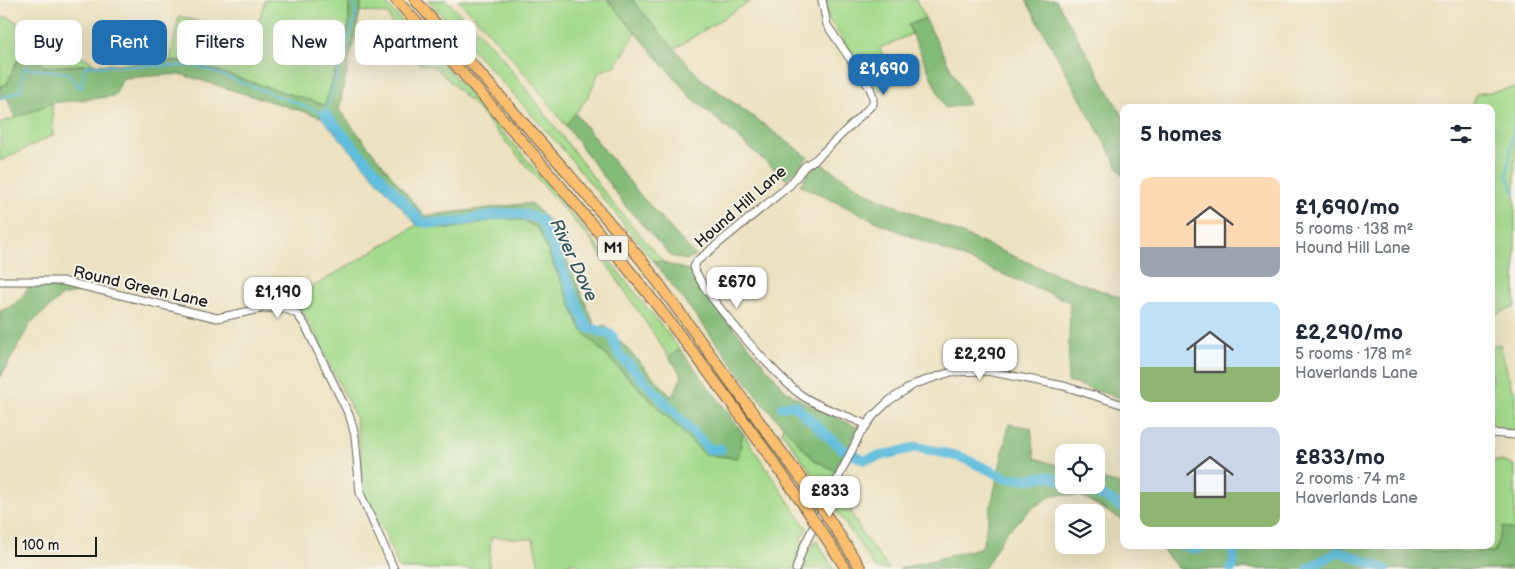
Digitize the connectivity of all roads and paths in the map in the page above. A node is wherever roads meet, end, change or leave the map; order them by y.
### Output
1 (396, 0) edge
2 (415, 0) edge
3 (822, 0) edge
4 (0, 281) edge
5 (1120, 404) edge
6 (867, 424) junction
7 (1495, 432) edge
8 (1515, 435) edge
9 (394, 569) edge
10 (796, 569) edge
11 (846, 569) edge
12 (861, 569) edge

1 - 11 highway, M1, bridge
2 - 12 highway, M1, bridge
3 - 6 street, Hound Hill Lane
4 - 9 street, Round Green Lane
5 - 6 street
6 - 10 street
7 - 8 street

